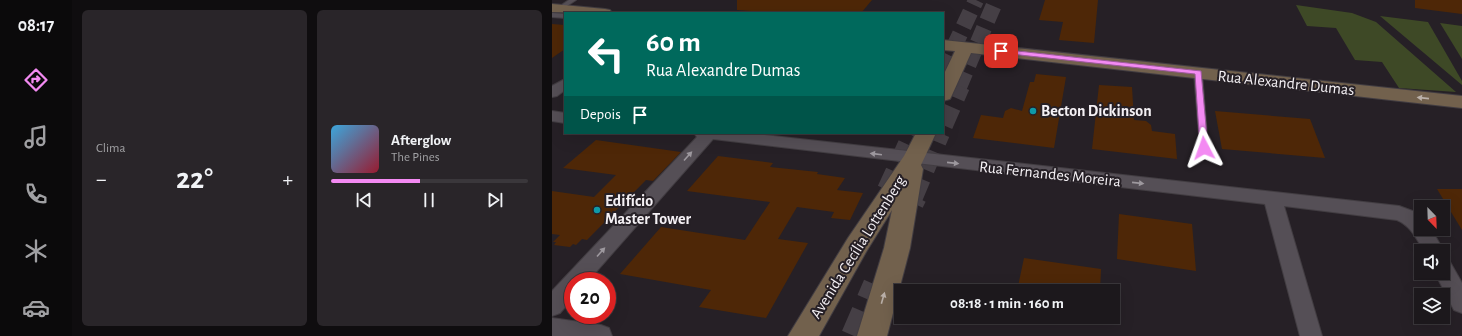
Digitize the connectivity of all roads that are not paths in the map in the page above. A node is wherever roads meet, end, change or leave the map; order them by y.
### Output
1 (573, 0) edge
2 (557, 12) edge
3 (944, 45) edge
4 (965, 47) junction
5 (1198, 73) junction
6 (564, 84) edge
7 (552, 92) edge
8 (944, 93) tunnel mouth
9 (1462, 102) edge
10 (552, 116) edge
11 (564, 118) edge
12 (706, 134) edge
13 (715, 134) edge
14 (926, 134) edge
15 (1204, 148) dead end
16 (914, 158) junction
17 (1272, 198) junction
18 (1414, 221) edge
19 (583, 272) edge
20 (1450, 280) edge
21 (564, 293) edge
22 (1462, 303) edge
23 (552, 306) edge
24 (552, 328) edge
25 (601, 336) edge
26 (803, 336) edge
27 (872, 336) edge
28 (1311, 336) edge

1 - 2 lane
3 - 4 street, Rua Alexandre Dumas
4 - 5 street, Rua Alexandre Dumas
4 - 8 street
9 -> 5 street, Rua Alexandre Dumas
5 - 15 lane
6 - 7 street
10 - 11 street
19 -> 12 street
16 -> 13 street, Rua Fernandes Moreira
14 - 16 street, Avenida Cecília Lottenberg
16 -> 17 street, Rua Fernandes Moreira
16 - 26 street, Avenida Cecília Lottenberg
27 -> 16 street, Avenida Cecília Lottenberg
17 - 18 street, Rua Fernandes Moreira
17 - 28 street
20 - 22 street
21 - 23 street
24 - 25 street

